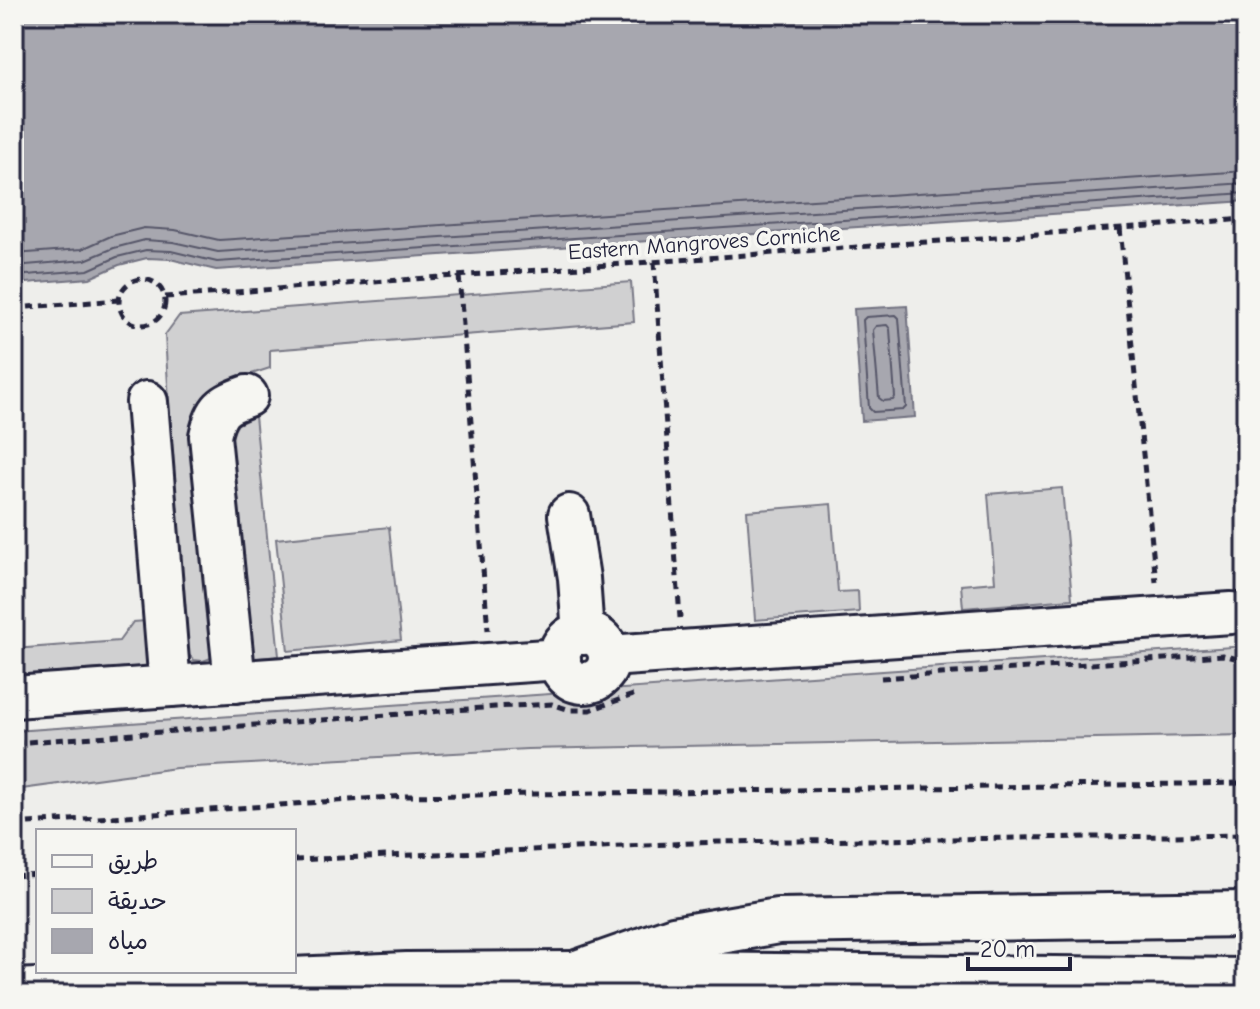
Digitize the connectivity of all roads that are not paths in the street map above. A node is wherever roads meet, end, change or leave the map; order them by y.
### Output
1 (247, 396) dead end
2 (147, 402) dead end
3 (569, 515) dead end
4 (1241, 611) edge
5 (584, 649) junction
6 (235, 682) junction
7 (170, 686) junction
8 (14, 697) edge
9 (1246, 914) edge
10 (574, 974) junction
11 (1246, 981) edge
12 (14, 992) edge

1 - 6 lane
2 - 7 lane
3 - 5 lane
4 - 5 lane
5 - 6 lane
6 - 7 lane
7 - 8 lane
9 - 10 main road
10 - 11 main road
10 - 12 main road

